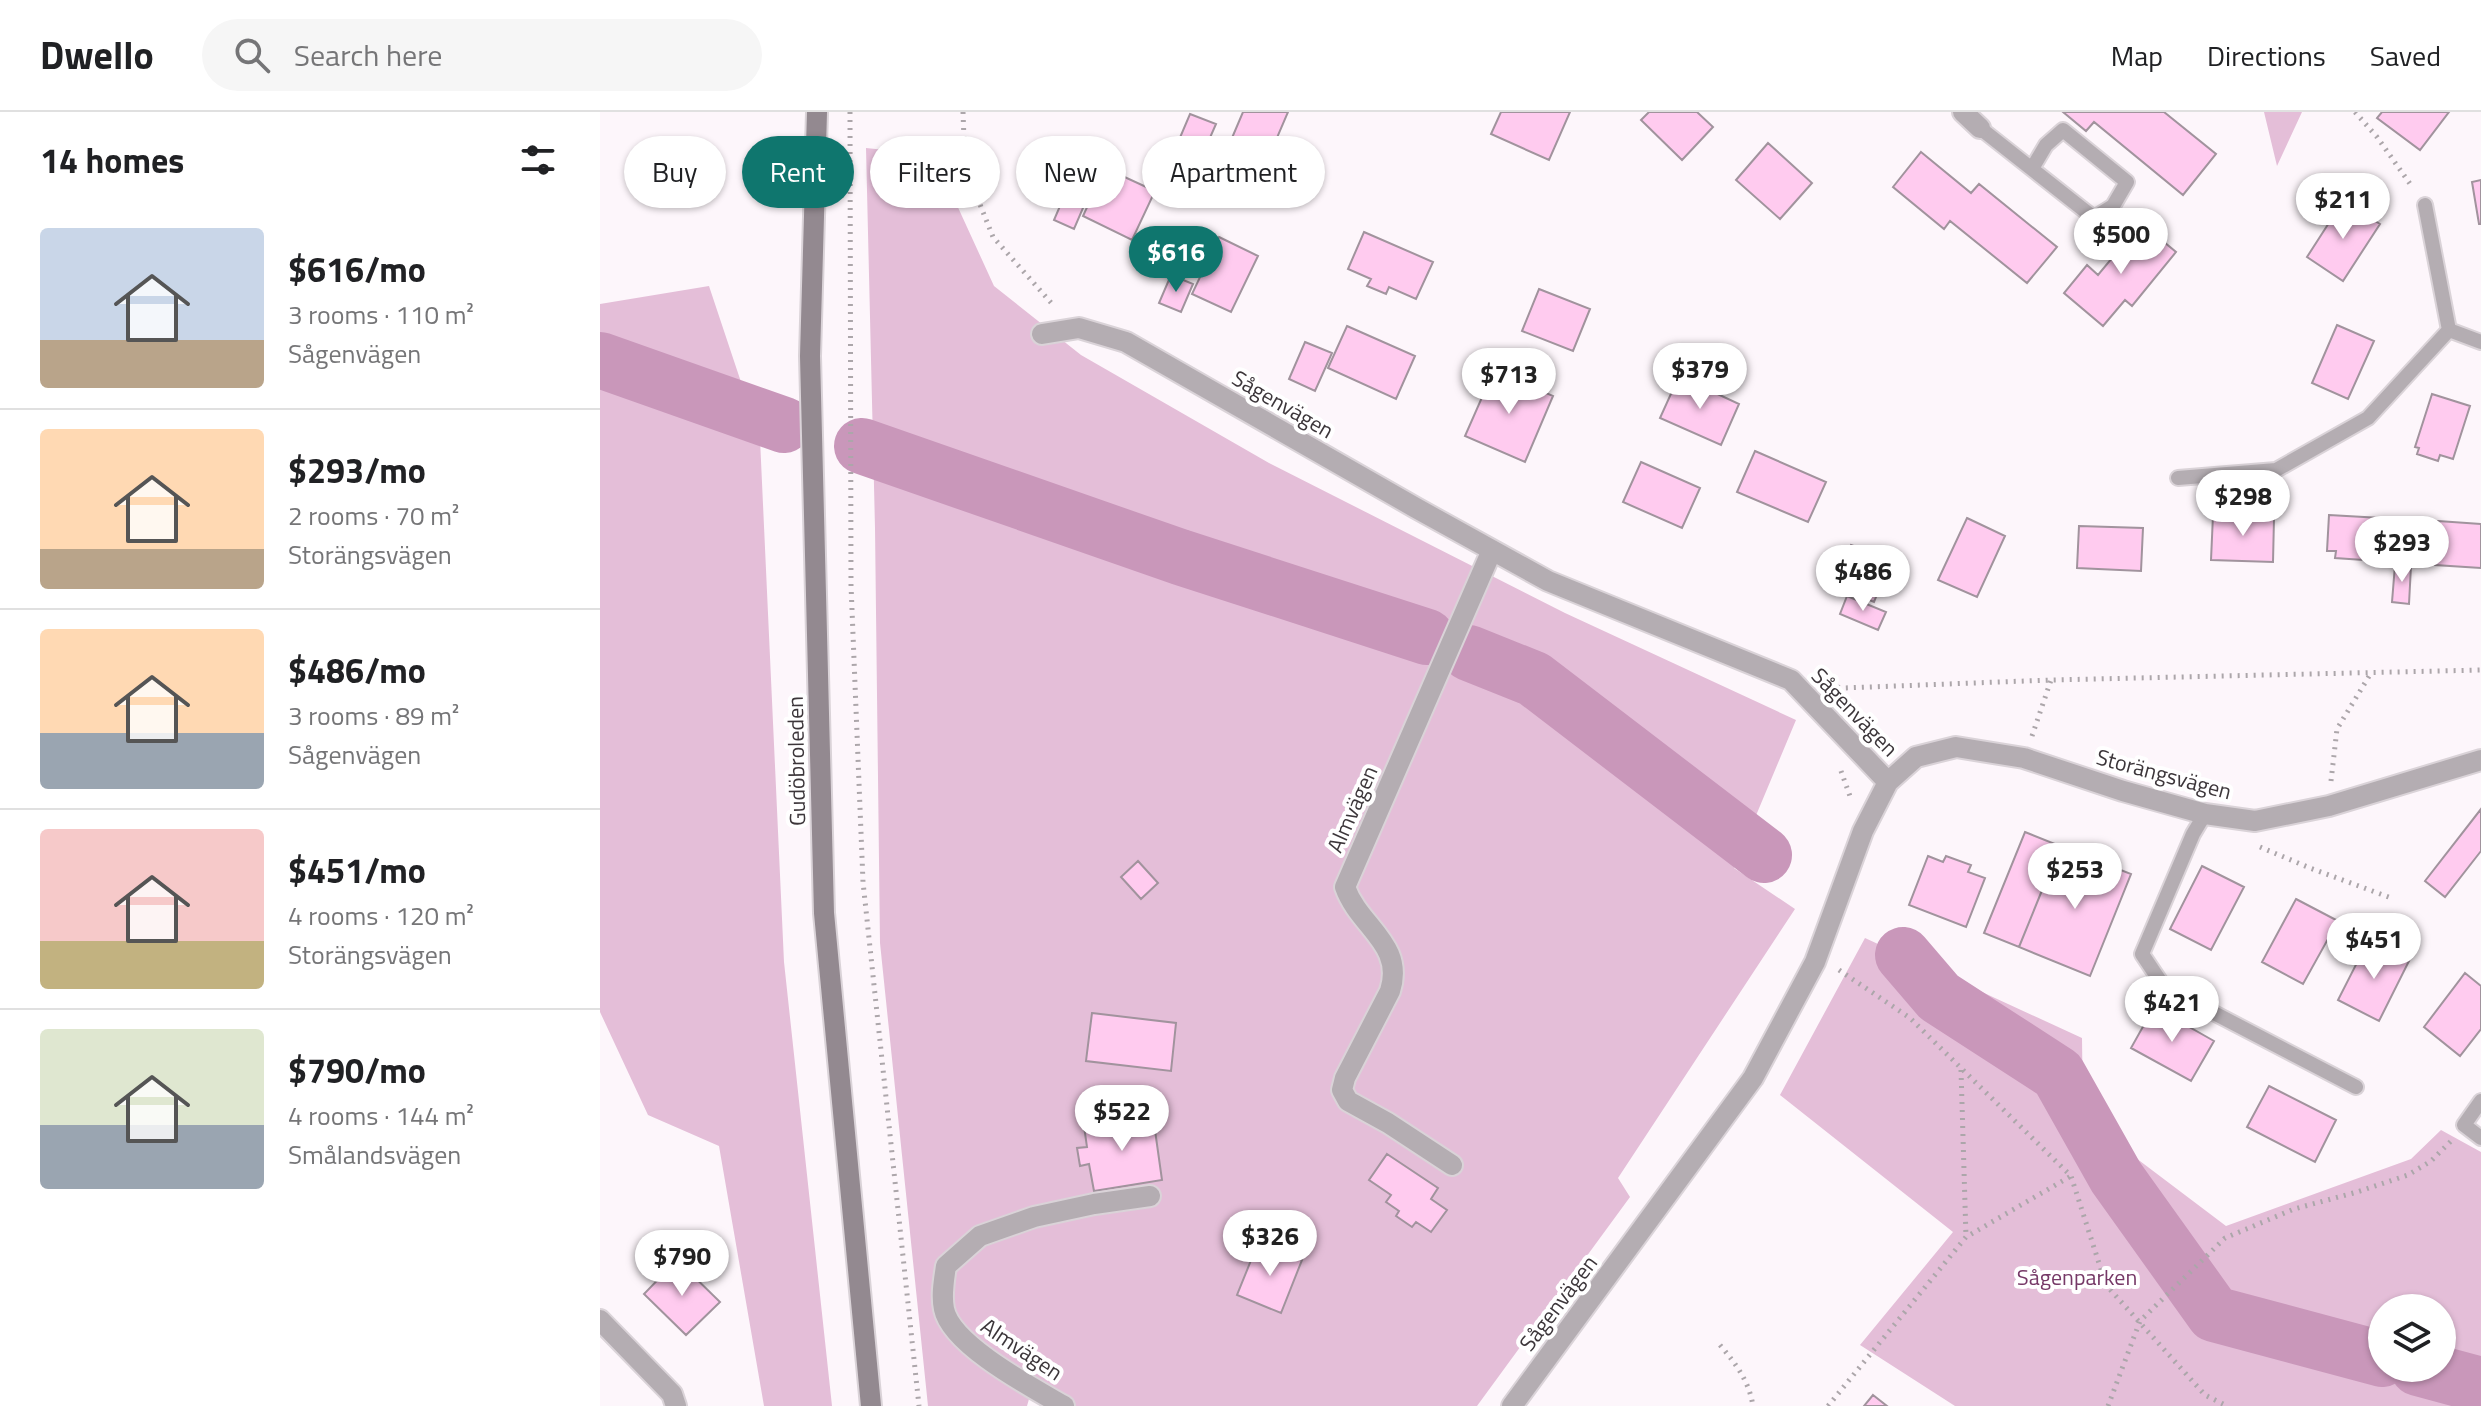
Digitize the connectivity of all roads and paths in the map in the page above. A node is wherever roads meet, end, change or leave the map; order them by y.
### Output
1 (817, 112) edge
2 (850, 112) edge
3 (963, 112) edge
4 (1963, 112) edge
5 (2355, 112) edge
6 (1980, 128) joint
7 (2033, 167) junction
8 (2425, 205) joint
9 (1079, 328) junction
10 (2449, 330) junction
11 (1042, 334) dead end
12 (2481, 342) edge
13 (2178, 478) dead end
14 (1492, 550) junction
15 (2481, 670) edge
16 (2371, 672) junction
17 (1791, 680) junction
18 (2051, 680) junction
19 (2024, 758) junction
20 (2481, 760) edge
21 (1838, 765) dead end
22 (1888, 782) junction
23 (2329, 806) junction
24 (1851, 809) dead end
25 (2205, 814) junction
26 (2254, 844) dead end
27 (2394, 899) dead end
28 (1815, 962) junction
29 (1839, 970) junction
30 (1831, 983) dead end
31 (1961, 1070) junction
32 (2356, 1087) dead end
33 (2481, 1101) edge
34 (2464, 1125) junction
35 (2481, 1138) edge
36 (1452, 1165) dead end
37 (2071, 1176) junction
38 (1150, 1196) dead end
39 (1966, 1237) junction
40 (600, 1320) edge
41 (2140, 1321) junction
42 (1720, 1345) dead end
43 (674, 1400) edge
44 (871, 1406) edge
45 (919, 1406) edge
46 (1064, 1406) edge
47 (1512, 1406) edge
48 (1753, 1406) edge
49 (1828, 1406) edge
50 (2108, 1406) edge
51 (2227, 1406) edge

1 - 44 main road, Gudöbroleden
2 - 45 path
3 - 9 path
4 - 6 street
5 - 8 path
6 - 7 lane
7 - 7 lane
8 - 10 lane
9 - 11 street, Sågenvägen
9 - 14 street, Sågenvägen
10 - 12 lane
10 - 13 lane
14 - 17 street, Sågenvägen
14 - 36 street, Almvägen
15 - 16 path
16 - 18 path
16 - 23 path
17 - 18 path
17 - 22 street, Sågenvägen
18 - 19 path
19 - 22 street, Storängsvägen
19 - 25 street, Storängsvägen
20 - 23 street, Storängsvägen
21 - 24 path
22 - 28 street, Sågenvägen
23 - 25 street, Storängsvägen
25 - 32 lane
26 - 27 path
28 - 29 path
28 - 47 street, Sågenvägen
29 - 30 path
29 - 31 path
31 - 37 path
31 - 39 path
33 - 34 lane
34 - 35 lane
34 - 41 path
37 - 39 path
37 - 41 path
38 - 46 street, Almvägen
39 - 49 path
40 - 43 street
41 - 50 path
41 - 51 path
42 - 48 path

